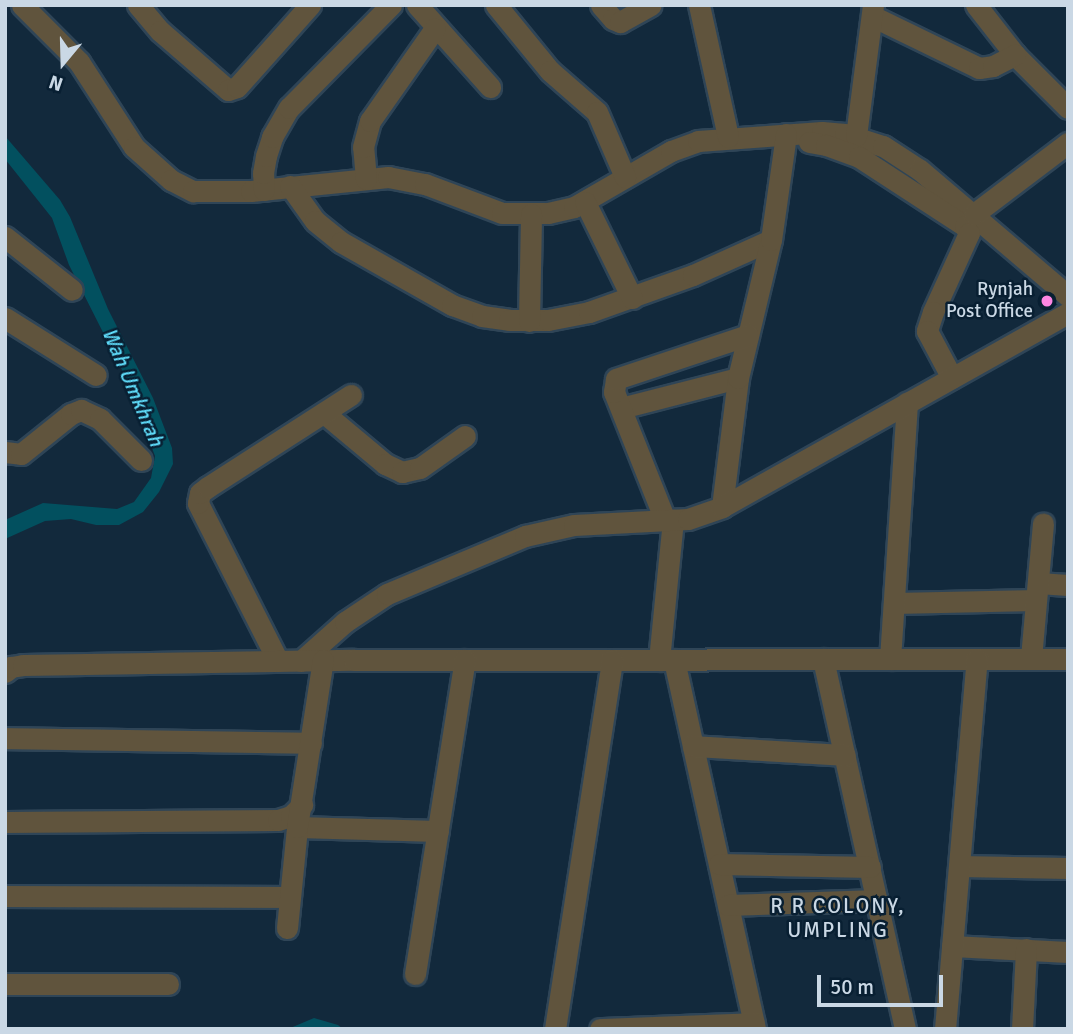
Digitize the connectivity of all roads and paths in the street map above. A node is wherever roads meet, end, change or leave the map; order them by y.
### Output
1 (22, 5) edge
2 (138, 5) edge
3 (310, 5) edge
4 (391, 5) edge
5 (417, 5) edge
6 (496, 5) edge
7 (601, 5) edge
8 (651, 5) edge
9 (699, 5) edge
10 (976, 5) edge
11 (873, 10) edge
12 (435, 28) junction
13 (1015, 55) junction
14 (490, 87) dead end
15 (1068, 108) edge
16 (856, 136) junction
17 (728, 137) junction
18 (786, 138) junction
19 (1068, 143) edge
20 (625, 177) junction
21 (366, 178) junction
22 (290, 186) junction
23 (264, 190) junction
24 (585, 201) junction
25 (531, 214) junction
26 (974, 214) junction
27 (5, 237) edge
28 (771, 240) junction
29 (72, 290) dead end
30 (1068, 296) edge
31 (632, 298) junction
32 (1068, 313) edge
33 (5, 318) edge
34 (529, 321) junction
35 (748, 335) junction
36 (96, 375) dead end
37 (738, 378) junction
38 (952, 378) junction
39 (351, 396) dead end
40 (906, 403) junction
41 (621, 408) junction
42 (324, 413) junction
43 (465, 436) dead end
44 (5, 452) edge
45 (141, 460) dead end
46 (722, 507) junction
47 (669, 520) junction
48 (1043, 524) dead end
49 (1068, 585) edge
50 (1037, 592) junction
51 (894, 603) junction
52 (1031, 658) junction
53 (823, 659) junction
54 (890, 659) junction
55 (977, 659) junction
56 (1068, 659) edge
57 (323, 660) junction
58 (465, 660) junction
59 (612, 660) junction
60 (667, 660) junction
61 (278, 661) junction
62 (301, 661) junction
63 (5, 672) edge
64 (5, 738) edge
65 (311, 743) junction
66 (693, 746) junction
67 (845, 755) junction
68 (302, 805) junction
69 (5, 822) edge
70 (297, 827) junction
71 (438, 831) junction
72 (719, 863) junction
73 (959, 866) junction
74 (870, 867) junction
75 (1068, 868) edge
76 (5, 896) edge
77 (290, 897) junction
78 (877, 900) junction
79 (728, 905) junction
80 (287, 928) dead end
81 (952, 946) junction
82 (1026, 949) junction
83 (1068, 952) edge
84 (415, 974) dead end
85 (5, 984) edge
86 (168, 984) dead end
87 (755, 1026) edge
88 (555, 1029) edge
89 (600, 1029) edge
90 (905, 1029) edge
91 (945, 1029) edge
92 (1022, 1029) edge

1 - 23 street
2 - 3 street
4 - 23 street
5 - 12 street
6 - 20 street
7 - 8 street
9 - 17 street
10 - 13 street
11 - 13 street
11 - 16 street
12 - 14 street
12 - 21 street
13 - 15 street
16 - 18 street
16 - 26 street
17 - 18 street
17 - 20 street
18 - 28 street
18 - 38 street
19 - 26 street
20 - 24 street
21 - 22 street
21 - 25 street
22 - 23 street
22 - 34 street
24 - 25 street
24 - 31 street
25 - 34 street
26 - 30 street
27 - 29 street
28 - 31 street
28 - 35 street
31 - 34 street
32 - 38 street
33 - 36 street
35 - 37 street
35 - 41 street
37 - 41 street
37 - 46 street
38 - 40 street
39 - 42 street
40 - 46 street
40 - 51 street
41 - 47 street
42 - 43 street
42 - 61 street
44 - 45 street
46 - 47 street
47 - 60 street
47 - 62 street
48 - 50 street
49 - 50 street
50 - 51 street
50 - 52 street
51 - 54 street
52 - 55 street
52 - 56 street
53 - 54 street
53 - 60 street
53 - 67 street
54 - 55 street
55 - 73 street
57 - 58 street
57 - 62 street
57 - 65 street
58 - 59 street
58 - 71 street
59 - 60 street
59 - 88 street
60 - 66 street
61 - 62 street
61 - 63 street
64 - 65 street
65 - 68 street
66 - 67 street
66 - 72 street
67 - 74 street
68 - 69 street
68 - 70 street
70 - 71 street
70 - 77 street
71 - 84 street
72 - 74 street
72 - 79 street
73 - 75 street
73 - 81 street
74 - 78 street
76 - 77 street
77 - 80 street
78 - 79 street
78 - 90 street
79 - 87 street
81 - 82 street
81 - 91 street
82 - 83 street
82 - 92 street
85 - 86 street
87 - 89 street

